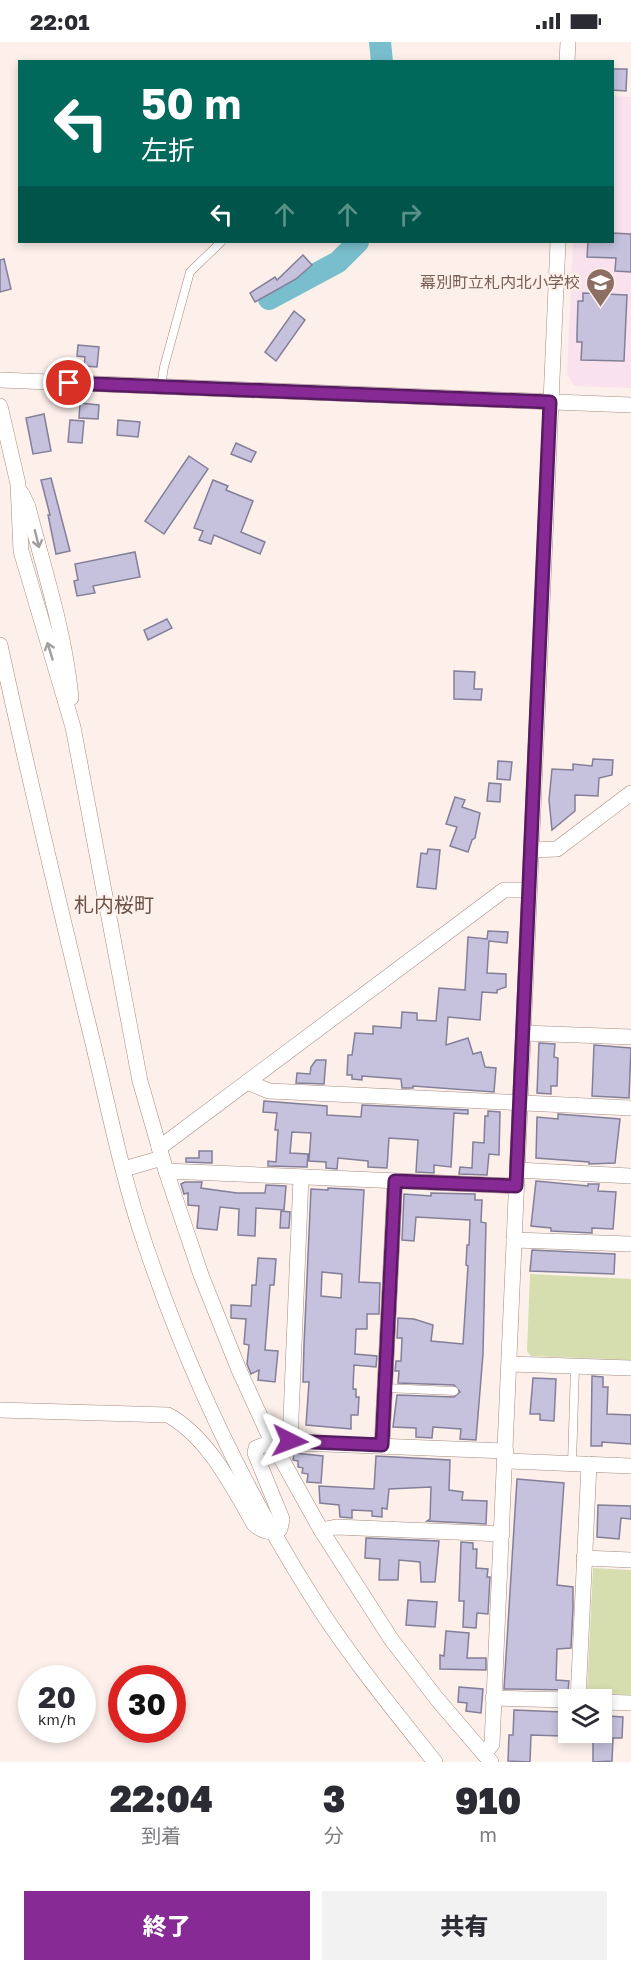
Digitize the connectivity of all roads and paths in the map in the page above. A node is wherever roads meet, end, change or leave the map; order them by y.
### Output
1 (568, 42) edge
2 (567, 60) edge
3 (220, 243) edge
4 (558, 243) edge
5 (0, 380) edge
6 (161, 386) junction
7 (550, 402) junction
8 (631, 405) edge
9 (0, 406) edge
10 (0, 645) edge
11 (631, 793) edge
12 (531, 849) junction
13 (530, 890) junction
14 (523, 1033) junction
15 (631, 1037) edge
16 (247, 1082) junction
17 (520, 1103) junction
18 (631, 1108) edge
19 (163, 1159) junction
20 (124, 1169) junction
21 (517, 1170) junction
22 (631, 1176) edge
23 (301, 1178) junction
24 (395, 1181) junction
25 (516, 1186) junction
26 (514, 1240) junction
27 (631, 1244) edge
28 (510, 1364) junction
29 (575, 1366) junction
30 (631, 1368) edge
31 (385, 1388) junction
32 (454, 1391) dead end
33 (0, 1410) edge
34 (290, 1441) junction
35 (272, 1442) junction
36 (382, 1445) junction
37 (506, 1456) junction
38 (572, 1464) junction
39 (589, 1464) junction
40 (631, 1466) edge
41 (321, 1530) junction
42 (274, 1533) junction
43 (502, 1534) junction
44 (584, 1558) junction
45 (631, 1560) edge
46 (578, 1689) edge
47 (493, 1698) junction
48 (558, 1700) edge
49 (612, 1702) edge
50 (631, 1703) edge
51 (487, 1758) edge
52 (435, 1762) edge

1 - 2 street
3 - 6 lane
4 - 7 street
5 - 6 street
6 - 7 street
7 - 8 street
7 - 12 street
9 - 19 street
10 - 20 street
11 - 12 street
12 - 13 street
13 - 14 street
13 - 16 street
14 - 15 street
14 - 17 street
16 - 17 street
16 - 19 street
17 - 18 street
17 - 21 street
19 - 20 street
19 - 23 street
19 - 35 street
20 - 42 street
21 - 22 street
21 - 25 street
23 - 24 street
23 - 34 street
24 - 25 street
24 - 31 street
25 - 26 street
26 - 27 street
26 - 28 street
28 - 29 street
28 - 37 street
29 - 30 street
29 - 38 lane
31 - 32 lane
31 - 36 street
33 - 42 street
34 - 35 street
34 - 36 street
35 - 41 street
35 - 42 street
36 - 37 street
37 - 38 street
37 - 43 street
38 - 39 street
39 - 40 street
39 - 44 street
41 - 43 street
41 - 51 street
42 - 52 street
43 - 47 street
44 - 45 street
44 - 46 street
47 - 48 street
47 - 51 street
49 - 50 street

